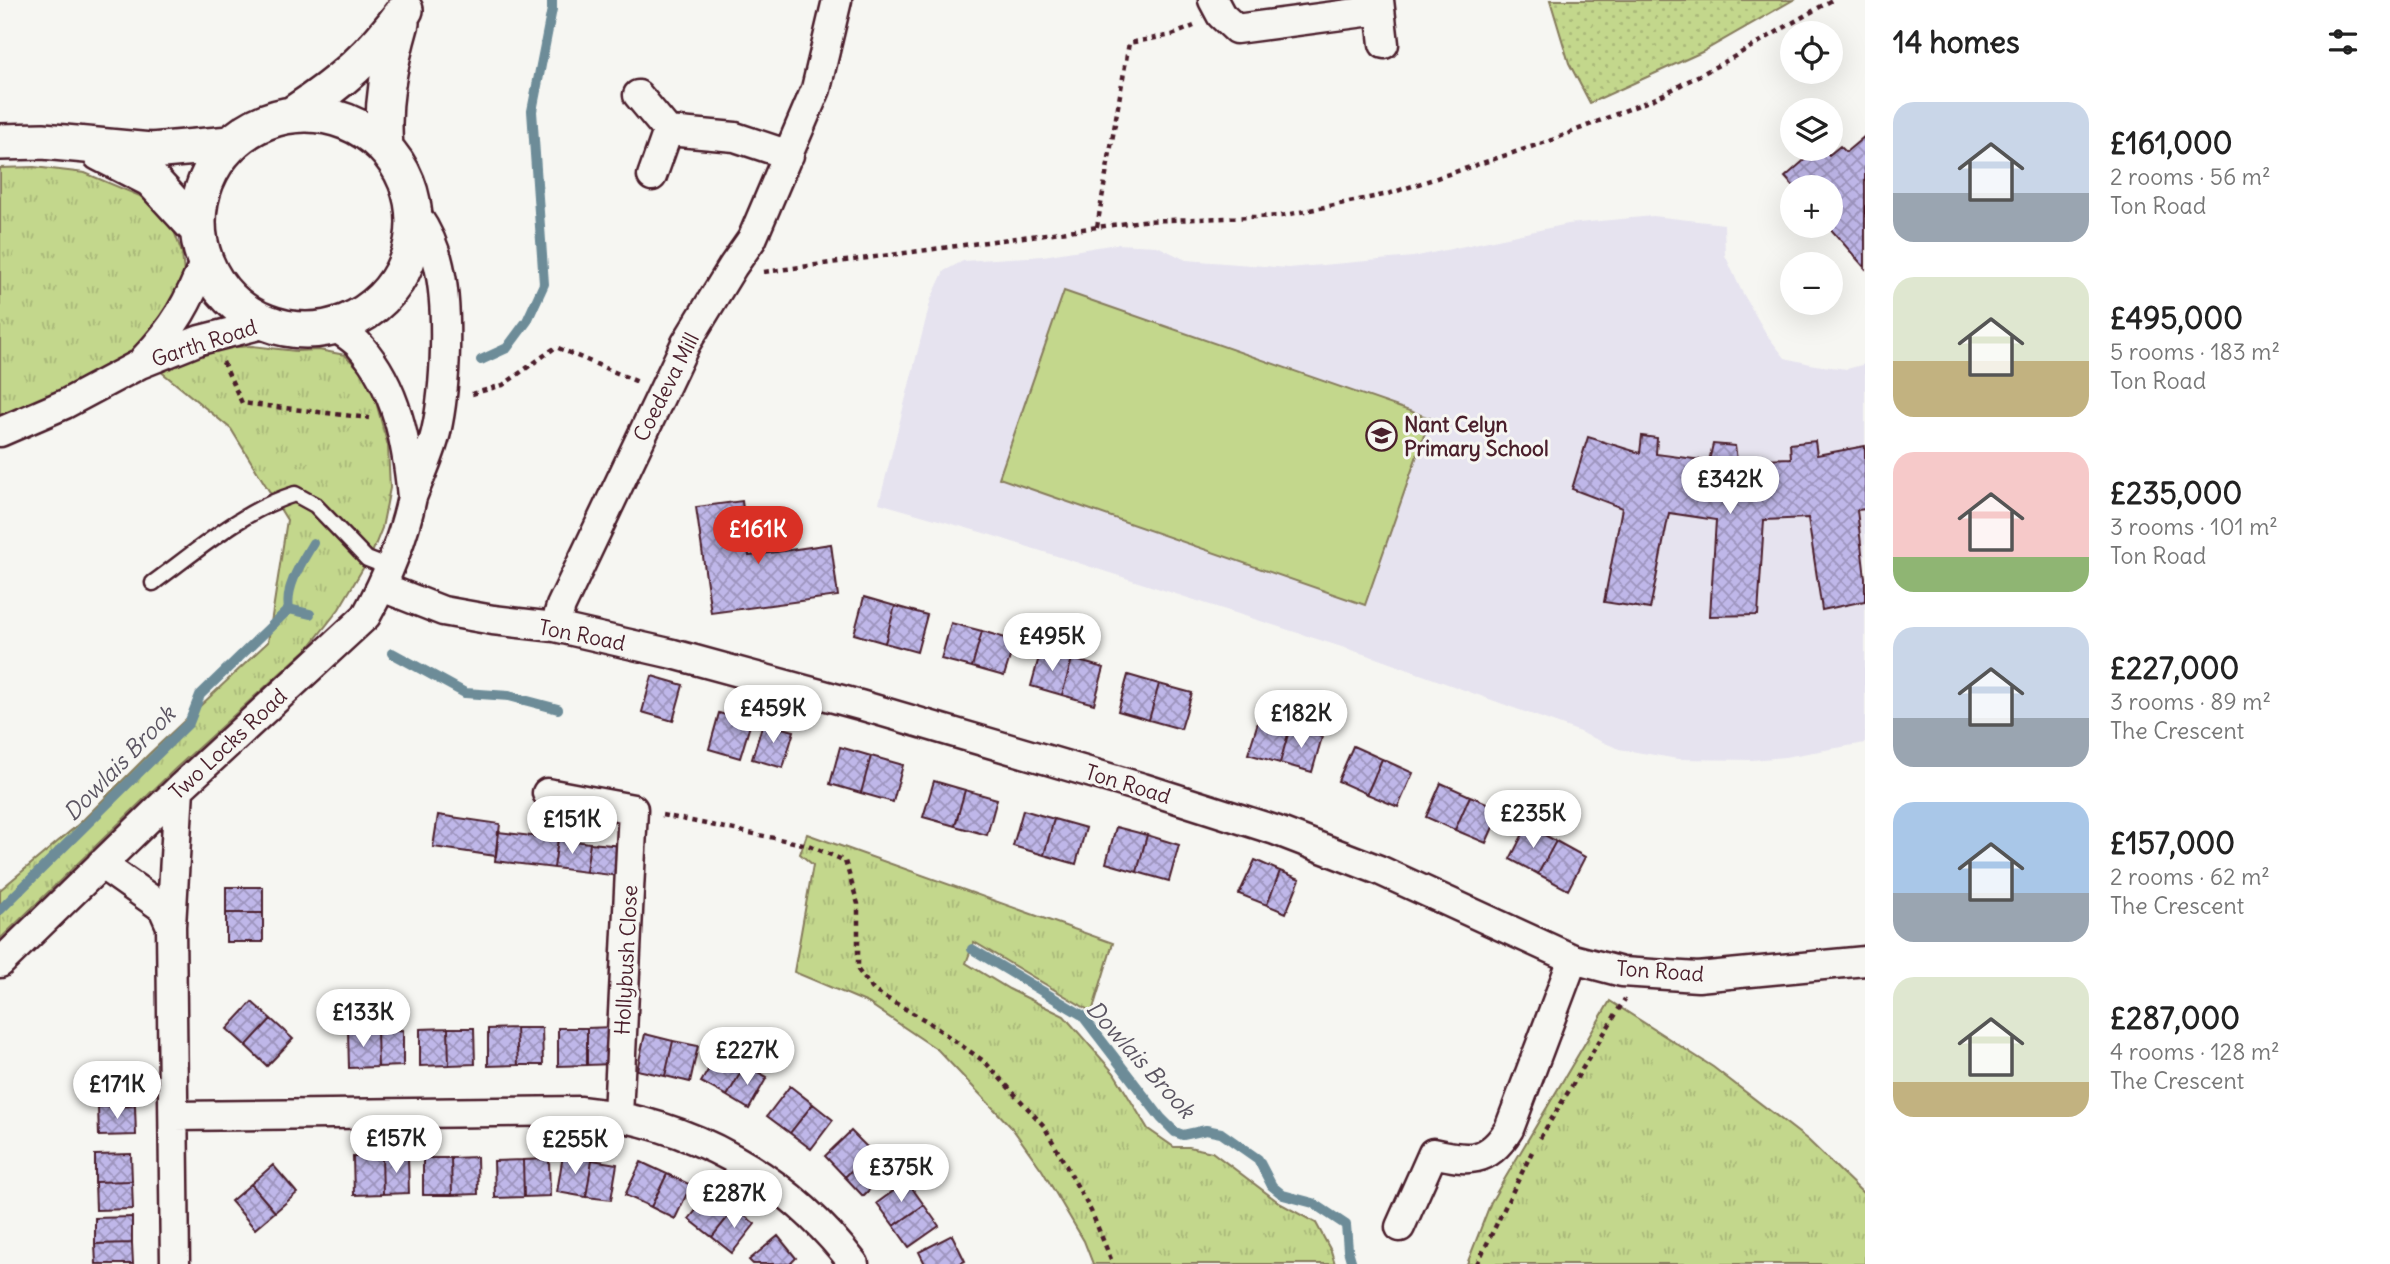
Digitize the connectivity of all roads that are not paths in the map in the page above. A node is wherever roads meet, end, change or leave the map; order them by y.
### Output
1 (837, 0) edge
2 (407, 5) edge
3 (1379, 5) edge
4 (1217, 8) edge
5 (1384, 44) dead end
6 (638, 95) dead end
7 (293, 114) junction
8 (668, 131) junction
9 (0, 142) edge
10 (81, 144) junction
11 (230, 145) junction
12 (385, 147) junction
13 (789, 155) junction
14 (652, 176) dead end
15 (415, 213) junction
16 (201, 245) junction
17 (267, 323) junction
18 (334, 326) junction
19 (140, 364) junction
20 (0, 432) edge
21 (412, 497) junction
22 (386, 578) junction
23 (153, 583) dead end
24 (555, 627) junction
25 (179, 789) junction
26 (547, 793) dead end
27 (101, 864) junction
28 (171, 926) junction
29 (1573, 959) junction
30 (1865, 961) edge
31 (0, 963) edge
32 (618, 1115) junction
33 (175, 1116) junction
34 (1401, 1227) dead end
35 (175, 1264) edge
36 (854, 1264) edge

1 - 13 street, Coedeva Mill
2 - 7 street
2 - 12 street
3 - 4 street
3 - 5 street
6 - 8 street
7 - 11 street
7 - 12 street
8 - 13 street
8 - 14 street
9 - 10 street
10 - 11 street
10 - 16 street
11 - 16 street
12 - 15 street
13 - 24 street, Coedeva Mill
15 - 18 street
15 - 21 street, Two Locks Road
16 - 17 street
16 - 19 street, Garth Road
17 - 18 street
17 - 19 street, Garth Road
18 - 21 street, Two Locks Road
19 - 20 street, Garth Road
21 - 22 street, Two Locks Road
22 - 23 lane
22 - 24 street, Ton Road
22 - 25 street, Two Locks Road
24 - 29 street, Ton Road
25 - 27 street, Two Locks Road
25 - 28 street
26 - 32 street, Hollybush Close
27 - 28 street
27 - 31 street, Two Locks Road
28 - 33 street
29 - 30 street, Ton Road
29 - 34 street
32 - 33 street
32 - 36 street
33 - 35 street

